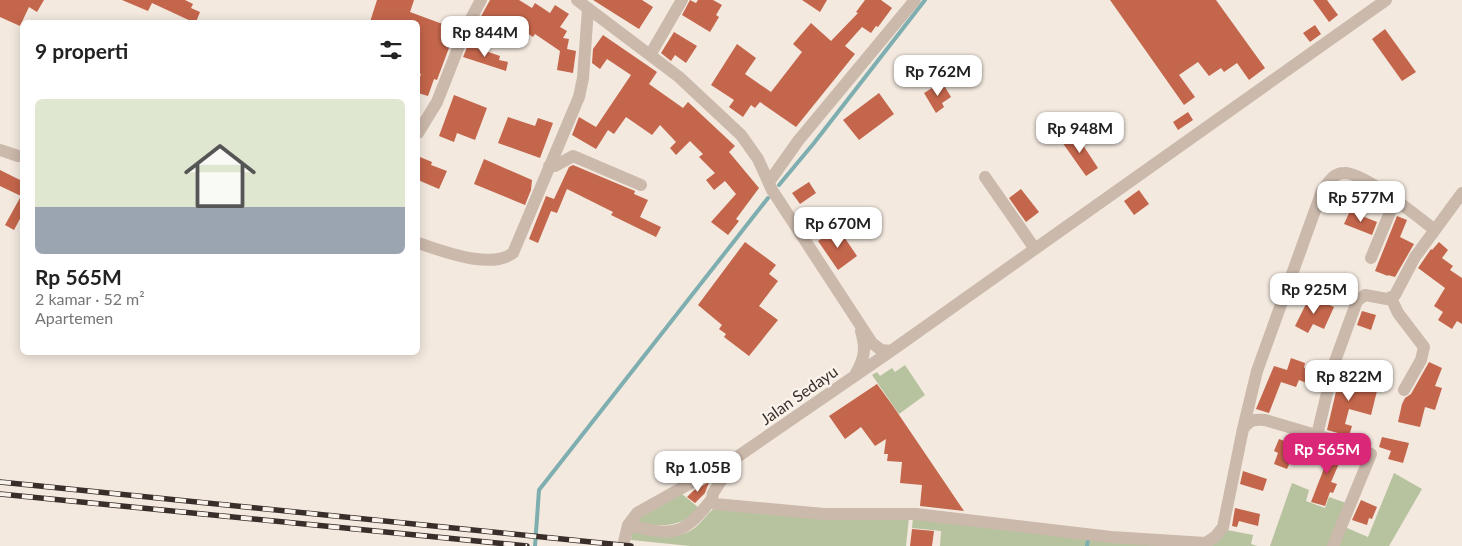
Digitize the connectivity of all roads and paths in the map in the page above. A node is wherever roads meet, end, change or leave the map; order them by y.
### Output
1 (481, 0) edge
2 (577, 0) edge
3 (682, 0) edge
4 (1386, 0) edge
5 (911, 2) edge
6 (588, 9) junction
7 (650, 55) junction
8 (420, 130) edge
9 (0, 150) edge
10 (18, 156) dead end
11 (549, 166) junction
12 (985, 177) dead end
13 (769, 182) junction
14 (641, 185) dead end
15 (1462, 193) edge
16 (1395, 200) junction
17 (1435, 230) junction
18 (420, 244) edge
19 (1035, 248) junction
20 (1371, 258) dead end
21 (1391, 298) junction
22 (859, 324) junction
23 (891, 351) junction
24 (855, 375) junction
25 (1404, 390) dead end
26 (1243, 429) junction
27 (1317, 435) junction
28 (737, 457) junction
29 (712, 499) junction
30 (628, 525) junction
31 (1207, 545) edge
32 (623, 546) edge
33 (1333, 546) edge

1 - 8 street
2 - 6 street
3 - 7 street
4 - 19 street, Jalan Sedayu
5 - 13 street
6 - 7 street
6 - 11 street
7 - 13 street
9 - 10 street
11 - 14 street
11 - 18 street
12 - 19 street
13 - 22 street
15 - 17 street
16 - 17 street
16 - 20 street
16 - 26 street
17 - 21 street
19 - 23 street, Jalan Sedayu
21 - 25 street
21 - 27 street
22 - 23 street
22 - 24 street
23 - 24 street, Jalan Sedayu
24 - 28 street, Jalan Sedayu
26 - 27 street
26 - 31 street
27 - 33 street
28 - 29 street
28 - 30 street, Jalan Sedayu
29 - 30 street
29 - 31 street
30 - 32 street

